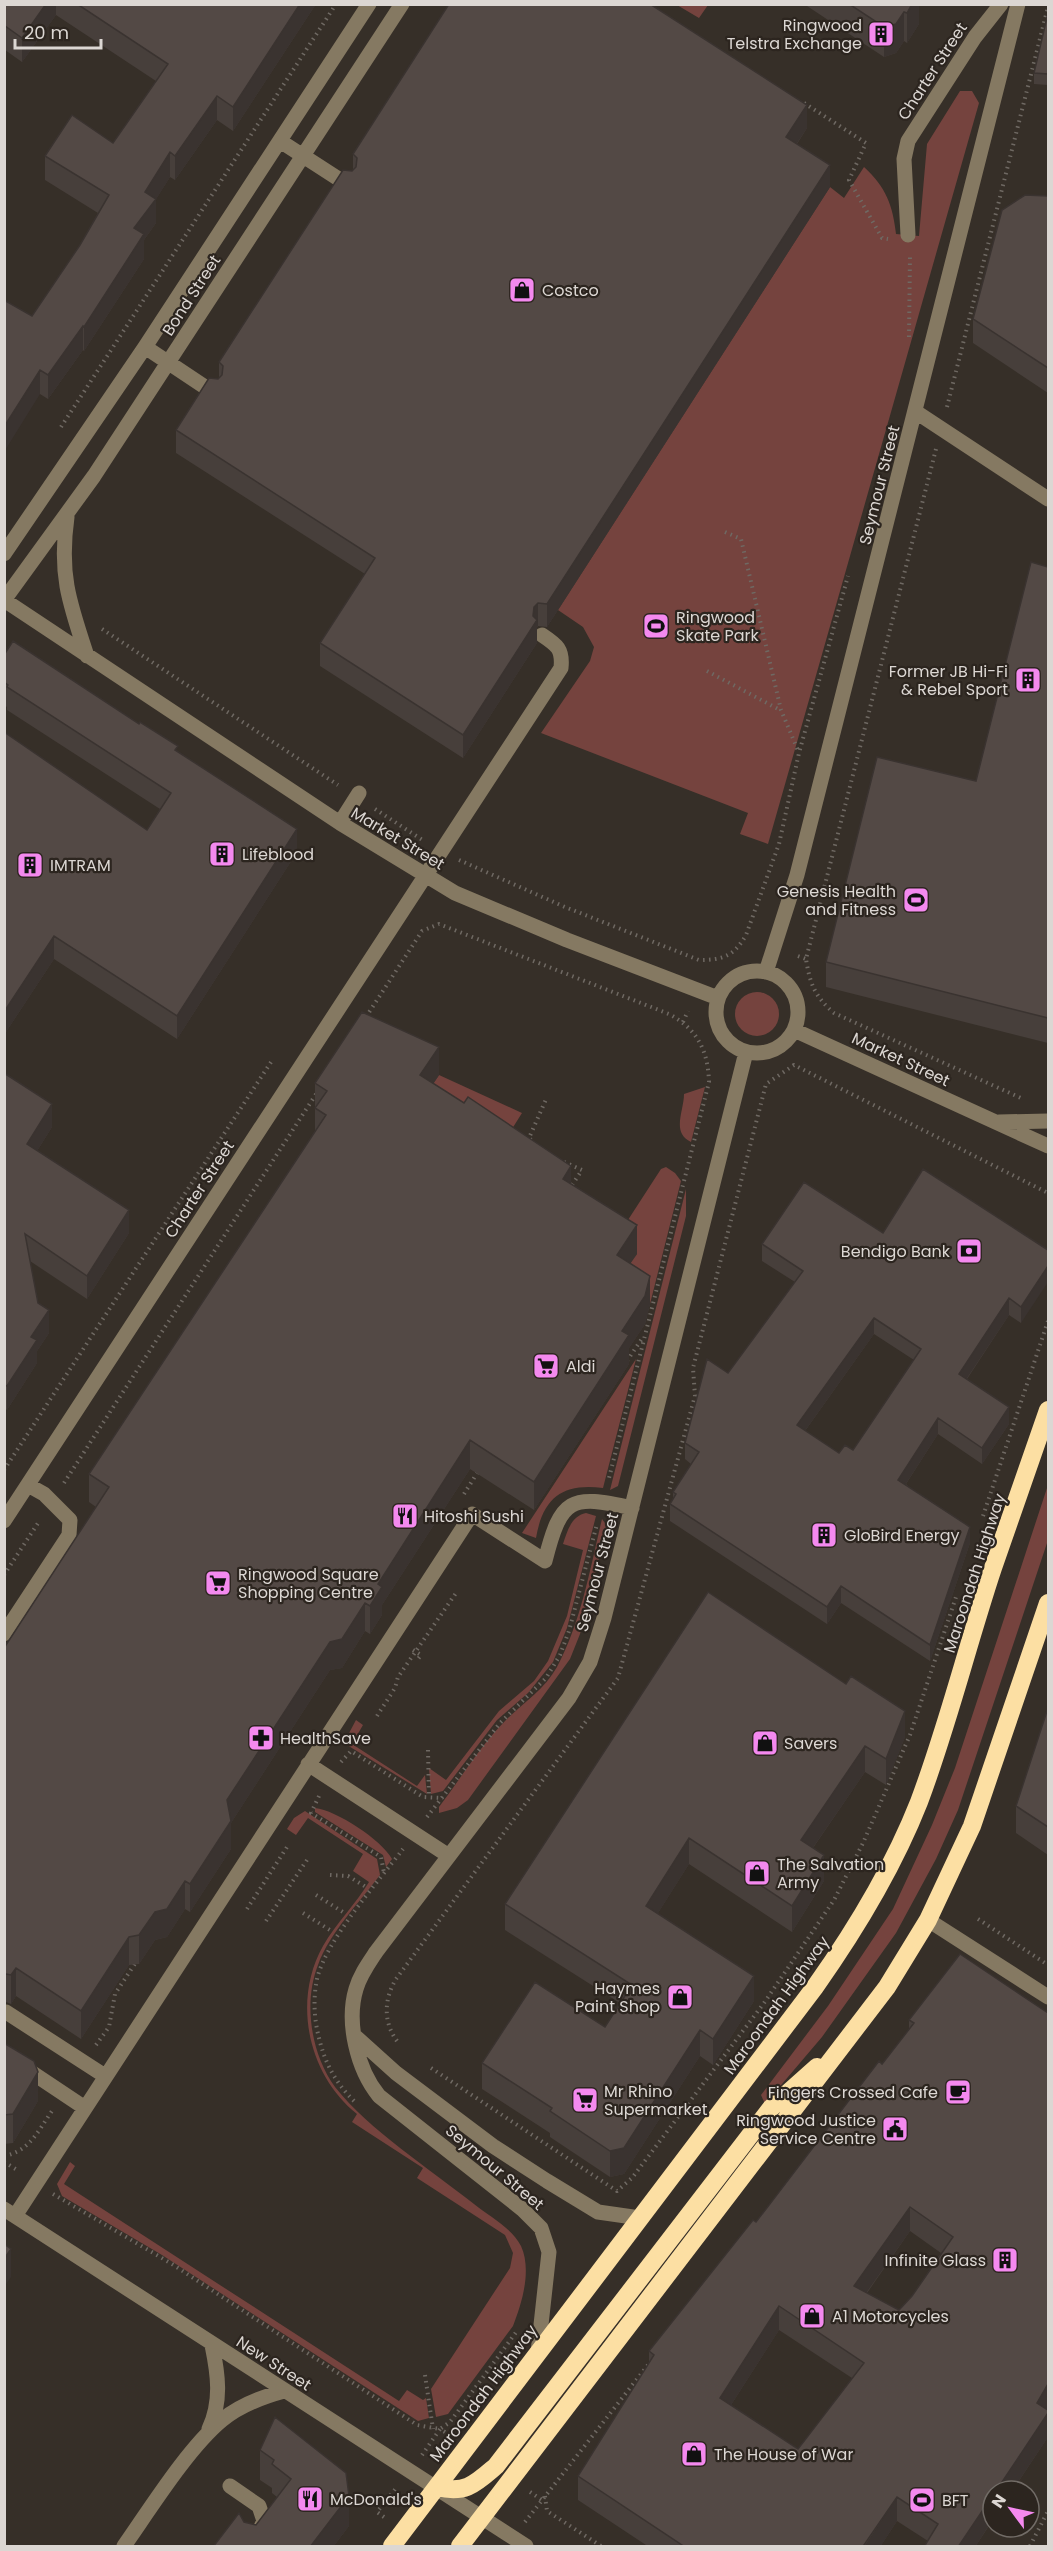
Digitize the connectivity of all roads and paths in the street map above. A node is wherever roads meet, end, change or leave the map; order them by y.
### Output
1 (336, 4) edge
2 (369, 4) edge
3 (402, 4) edge
4 (1000, 4) edge
5 (1018, 4) edge
6 (1048, 7) edge
7 (800, 101) edge
8 (280, 141) junction
9 (303, 156) junction
10 (348, 185) edge
11 (908, 235) dead end
12 (891, 239) dead end
13 (910, 253) dead end
14 (909, 341) dead end
15 (145, 348) junction
16 (169, 363) junction
17 (214, 393) edge
18 (916, 412) junction
19 (941, 429) junction
20 (57, 434) dead end
21 (1048, 499) edge
22 (68, 514) junction
23 (725, 532) dead end
24 (4, 554) edge
25 (849, 569) dead end
26 (5, 600) edge
27 (95, 622) dead end
28 (542, 635) dead end
29 (87, 656) junction
30 (707, 671) dead end
31 (781, 710) junction
32 (799, 753) junction
33 (358, 795) junction
34 (340, 823) junction
35 (442, 851) junction
36 (425, 876) junction
37 (746, 935) junction
38 (751, 937) dead end
39 (798, 956) dead end
40 (806, 959) junction
41 (708, 960) junction
42 (704, 971) dead end
43 (766, 972) junction
44 (718, 998) junction
45 (688, 1011) dead end
46 (834, 1014) junction
47 (683, 1022) junction
48 (828, 1023) dead end
49 (361, 1025) edge
50 (794, 1030) junction
51 (746, 1052) junction
52 (273, 1059) dead end
53 (807, 1061) dead end
54 (709, 1069) junction
55 (803, 1070) junction
56 (715, 1071) dead end
57 (324, 1082) edge
58 (547, 1097) dead end
59 (1027, 1100) dead end
60 (1048, 1120) edge
61 (993, 1122) junction
62 (529, 1138) junction
63 (536, 1144) edge
64 (523, 1146) edge
65 (1048, 1146) edge
66 (561, 1161) edge
67 (562, 1183) edge
68 (1048, 1193) edge
69 (1048, 1321) edge
70 (1048, 1413) edge
71 (481, 1467) edge
72 (4, 1470) edge
73 (28, 1485) junction
74 (462, 1496) dead end
75 (52, 1501) junction
76 (603, 1501) junction
77 (632, 1508) junction
78 (4, 1521) edge
79 (981, 1523) dead end
80 (4, 1575) edge
81 (959, 1589) dead end
82 (456, 1593) dead end
83 (1048, 1603) edge
84 (4, 1634) edge
85 (377, 1716) dead end
86 (428, 1750) dead end
87 (351, 1751) dead end
88 (308, 1764) junction
89 (429, 1797) junction
90 (443, 1798) junction
91 (415, 1835) junction
92 (287, 1847) dead end
93 (449, 1856) junction
94 (307, 1860) dead end
95 (330, 1875) dead end
96 (366, 1887) dead end
97 (316, 1895) dead end
98 (247, 1909) dead end
99 (303, 1913) dead end
100 (346, 1914) dead end
101 (978, 1919) dead end
102 (928, 1920) junction
103 (266, 1921) dead end
104 (333, 1932) dead end
105 (1048, 1965) edge
106 (1048, 1997) edge
107 (6, 2012) edge
108 (356, 2037) junction
109 (850, 2037) junction
110 (401, 2046) dead end
111 (4, 2054) edge
112 (426, 2065) dead end
113 (105, 2076) junction
114 (357, 2104) dead end
115 (85, 2108) junction
116 (4, 2162) edge
117 (36, 2182) junction
118 (10, 2212) edge
119 (640, 2218) junction
120 (519, 2329) dead end
121 (212, 2345) junction
122 (538, 2352) junction
123 (653, 2359) edge
124 (424, 2375) dead end
125 (284, 2391) junction
126 (433, 2429) junction
127 (206, 2434) junction
128 (230, 2486) dead end
129 (437, 2487) junction
130 (545, 2496) junction
131 (542, 2500) dead end
132 (1048, 2511) edge
133 (483, 2517) junction
134 (249, 2543) edge
135 (124, 2547) edge
136 (392, 2547) edge
137 (460, 2547) edge
138 (526, 2547) edge
139 (601, 2547) edge
140 (1030, 2547) edge

1 - 20 path
2 - 8 street, Bond Street
3 - 9 street, Bond Street
4 - 11 street, Charter Street
5 - 18 street, Seymour Street
6 - 19 path
7 - 12 path
8 - 9 street
8 - 15 street, Bond Street
9 - 10 street
9 - 16 street, Bond Street
13 - 14 path
15 - 16 street
15 - 24 street, Bond Street
16 - 17 street
16 - 22 street, Bond Street
18 - 19 street
18 - 43 street, Seymour Street
19 - 21 street
19 - 40 path
22 - 26 street, Bond Street
22 - 29 street
23 - 31 path
25 - 32 path
26 - 29 street, Market Street
27 - 33 path
28 - 35 street, Charter Street
29 - 34 street, Market Street
30 - 31 path
31 - 32 path
32 - 37 path
33 - 34 street
33 - 35 path
34 - 36 street, Market Street
35 - 36 street, Charter Street
35 - 41 path
36 - 44 street, Market Street
36 - 73 street, Charter Street
37 - 38 path
37 - 41 path
39 - 40 path
40 - 46 path
41 - 42 path
43 - 44 street
43 - 50 street
44 - 51 street
45 - 47 path
46 - 48 path
46 - 59 path
47 - 49 path
47 - 54 path
50 - 51 street
50 - 61 street, Market Street
51 - 77 street, Seymour Street
52 - 72 path
53 - 55 path
54 - 56 path
54 - 76 path
55 - 68 path
55 - 110 path
57 - 75 path
58 - 62 path
60 - 61 street, Market Street
61 - 65 street, Market Street
62 - 63 path
62 - 64 path
66 - 67 path
69 - 79 path
70 - 119 highway, Maroondah Highway
71 - 74 path
73 - 75 street
73 - 78 street, Charter Street
75 - 80 path
75 - 84 street
76 - 77 street
76 - 88 street
76 - 90 path
77 - 93 street, Seymour Street
81 - 112 path
82 - 85 path
83 - 102 highway
86 - 89 path
87 - 89 path
88 - 91 street
88 - 113 street
89 - 90 path
90 - 91 path
91 - 93 street
91 - 114 path
92 - 98 path
93 - 108 street, Seymour Street
94 - 103 path
95 - 96 path
97 - 100 path
99 - 104 path
101 - 105 path
102 - 106 street
102 - 109 highway
107 - 113 street
108 - 119 street, Seymour Street
108 - 122 street, Seymour Street
109 - 129 highway
109 - 133 highway
111 - 115 street
113 - 115 street
115 - 117 street
116 - 117 path
117 - 118 street
117 - 126 path
118 - 121 street, New Street
119 - 122 highway, Maroondah Highway
120 - 126 path
121 - 125 street, New Street
121 - 127 street
122 - 129 highway, Maroondah Highway
123 - 130 path
124 - 126 path
125 - 127 street
125 - 129 street, New Street
127 - 135 street
128 - 134 street
129 - 133 street, New Street
129 - 136 highway, Maroondah Highway
130 - 131 path
130 - 139 path
132 - 140 path
133 - 137 highway
133 - 138 street, New Street

